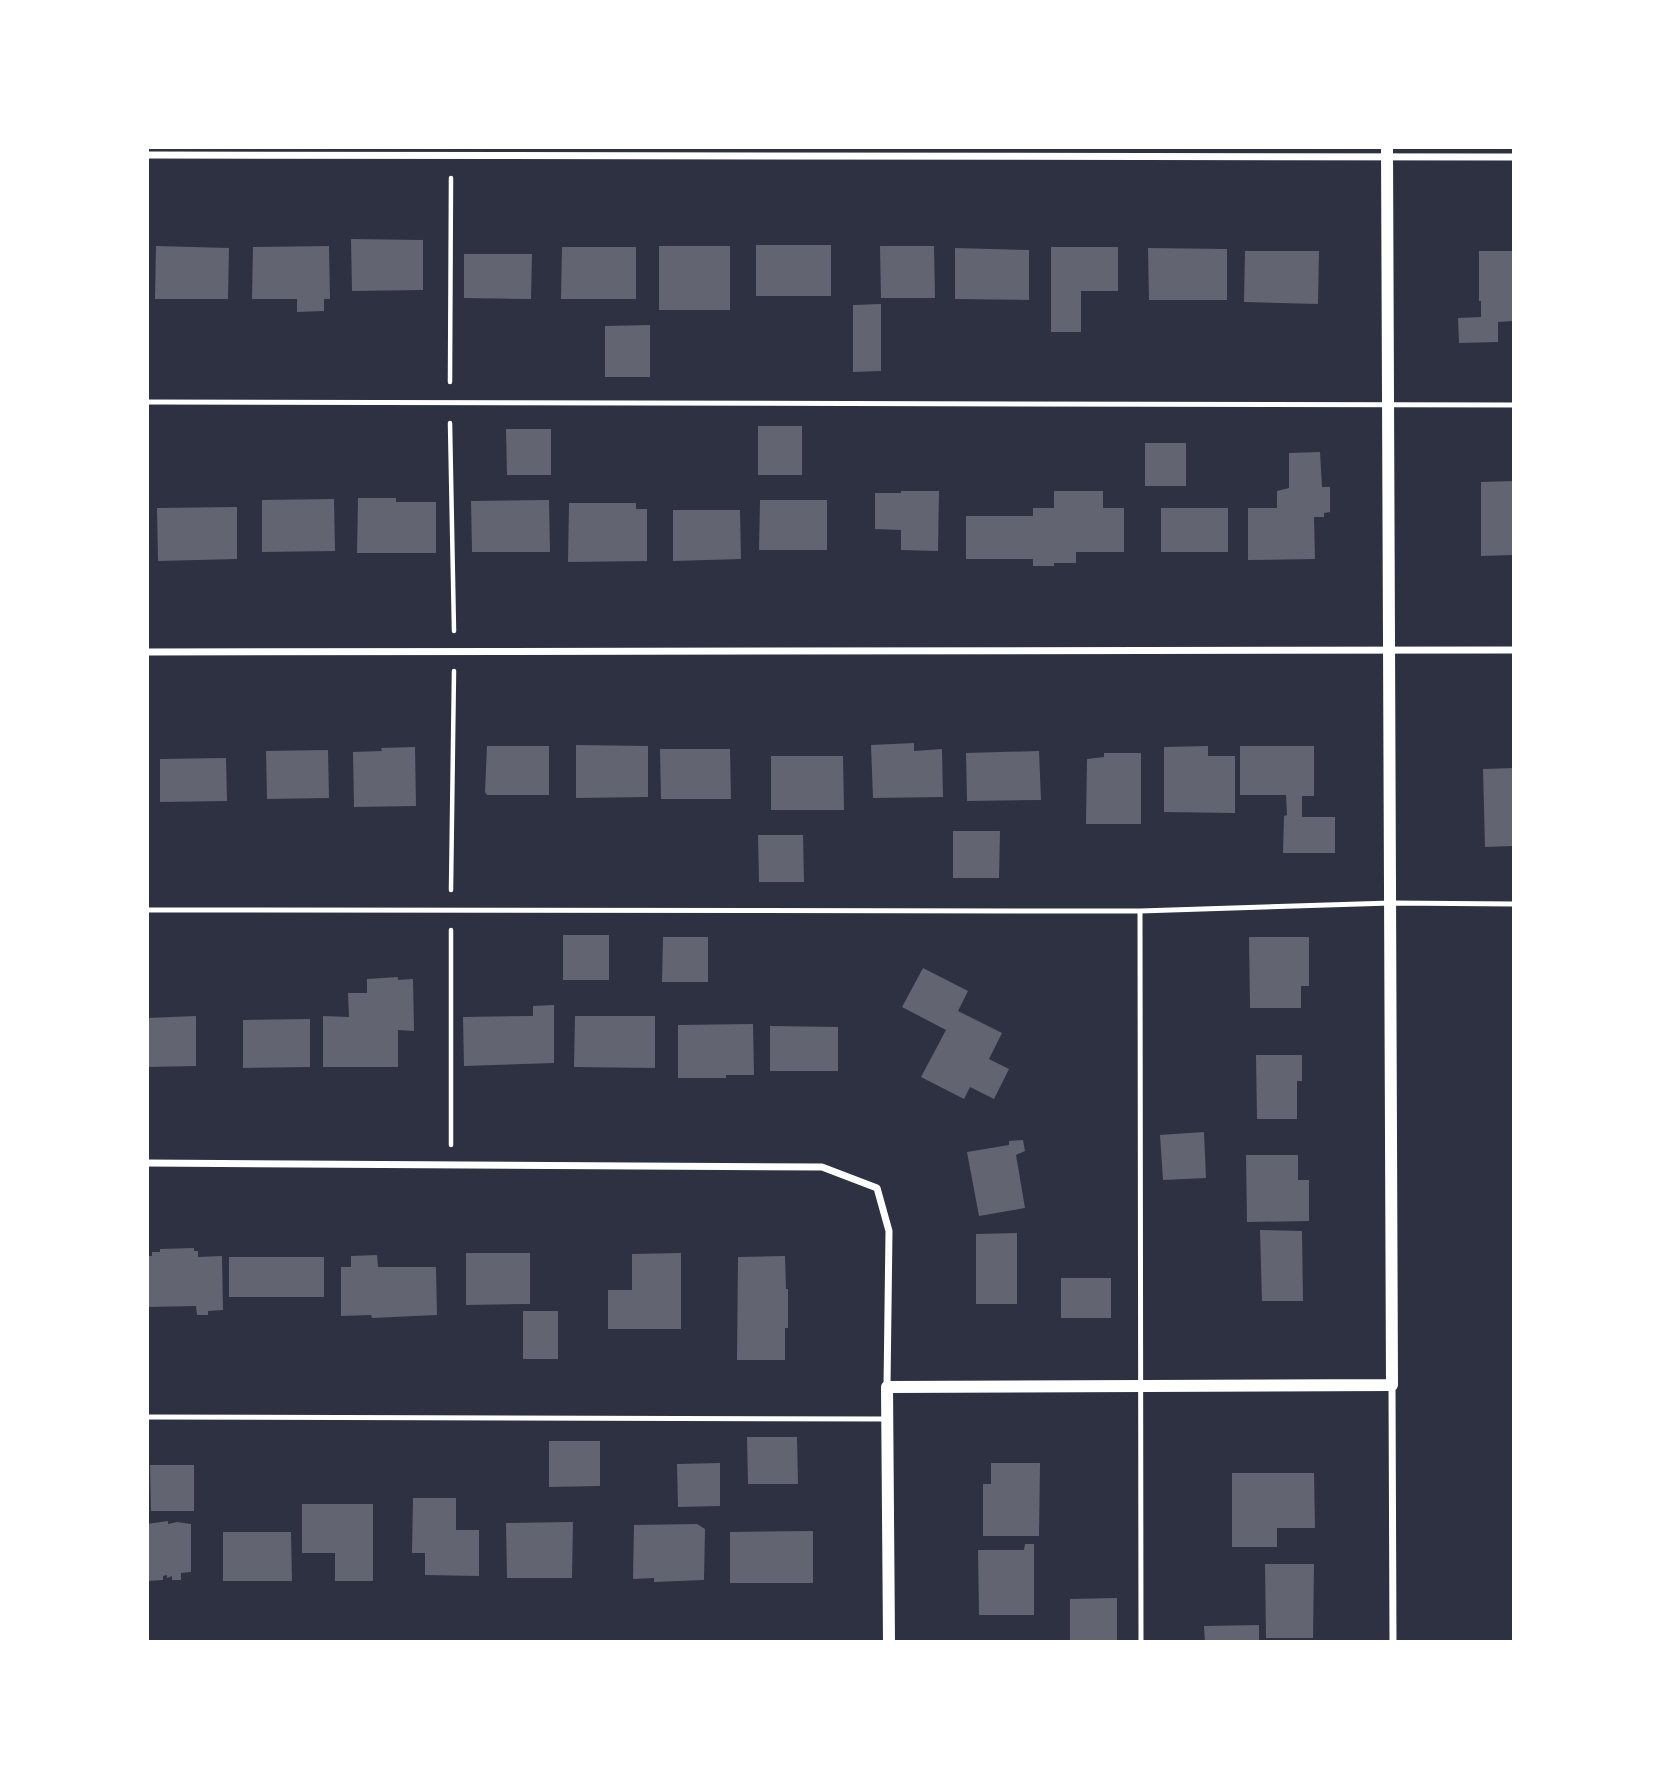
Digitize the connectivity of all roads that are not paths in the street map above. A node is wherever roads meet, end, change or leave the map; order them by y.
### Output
1 (1387, 152) edge
2 (147, 155) edge
3 (1514, 157) edge
4 (147, 402) edge
5 (1388, 405) junction
6 (1514, 405) edge
7 (1389, 649) junction
8 (1514, 650) edge
9 (147, 652) edge
10 (1391, 903) junction
11 (1514, 904) edge
12 (147, 910) edge
13 (1140, 911) junction
14 (147, 1163) edge
15 (1392, 1385) junction
16 (1141, 1386) junction
17 (887, 1387) junction
18 (147, 1417) edge
19 (888, 1419) junction
20 (890, 1642) edge
21 (1141, 1642) edge
22 (1392, 1642) edge

1 - 2 street
1 - 3 street
1 - 5 street
4 - 5 lane
5 - 6 lane
5 - 7 street
7 - 8 street
7 - 9 street
7 - 10 street
10 - 11 lane
10 - 13 lane
10 - 15 street
12 - 13 lane
13 - 16 lane
14 - 17 street
15 - 16 street
15 - 22 street
16 - 17 street
16 - 21 lane
17 - 19 street
18 - 19 lane
19 - 20 street

